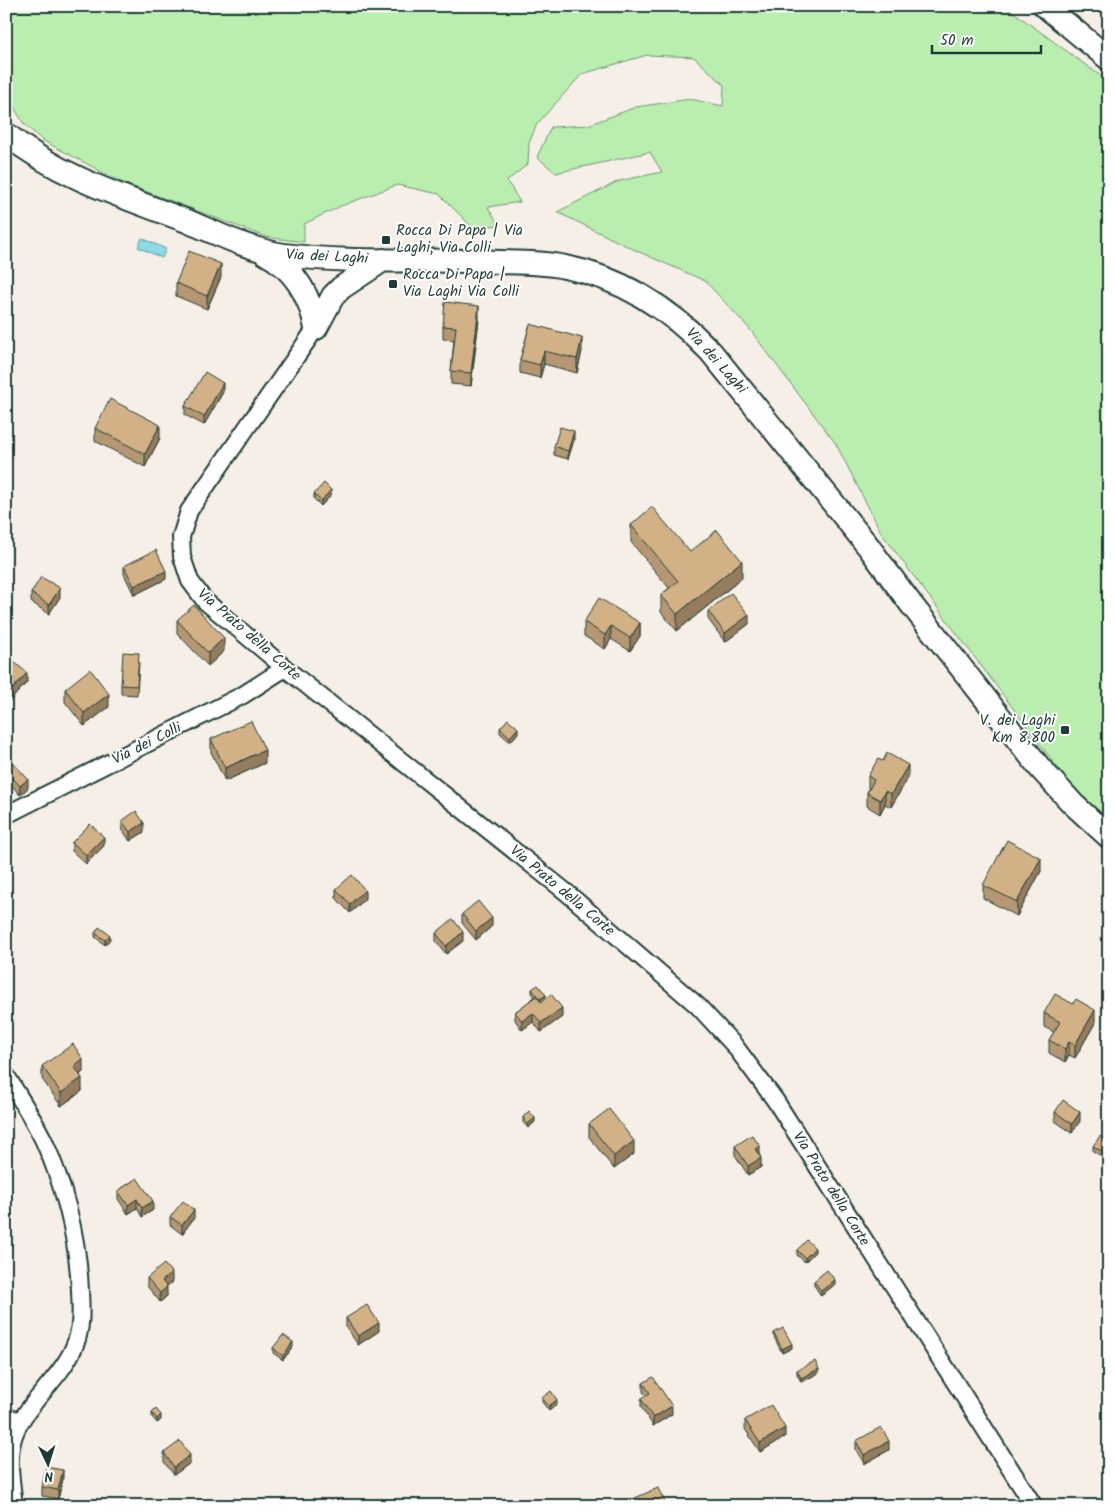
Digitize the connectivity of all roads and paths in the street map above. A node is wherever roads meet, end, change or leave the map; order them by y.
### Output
1 (1045, 6) edge
2 (1109, 59) edge
3 (6, 134) edge
4 (255, 248) junction
5 (319, 258) junction
6 (383, 260) junction
7 (305, 292) junction
8 (333, 296) junction
9 (316, 328) junction
10 (285, 668) junction
11 (6, 815) edge
12 (1109, 837) edge
13 (6, 1075) edge
14 (6, 1412) edge
15 (24, 1418) junction
16 (14, 1506) edge
17 (1034, 1506) edge

1 - 2 main road
3 - 4 main road, Via dei Laghi
4 - 5 main road, Via dei Laghi
4 - 7 main road
5 - 6 main road, Via dei Laghi
5 - 7 main road
5 - 8 main road
6 - 8 main road
6 - 12 main road, Via dei Laghi
7 - 9 main road
8 - 9 main road
9 - 10 street, Via Prato della Corte
10 - 11 street, Via dei Colli
10 - 17 street, Via Prato della Corte
13 - 15 street
14 - 15 lane
15 - 16 street

